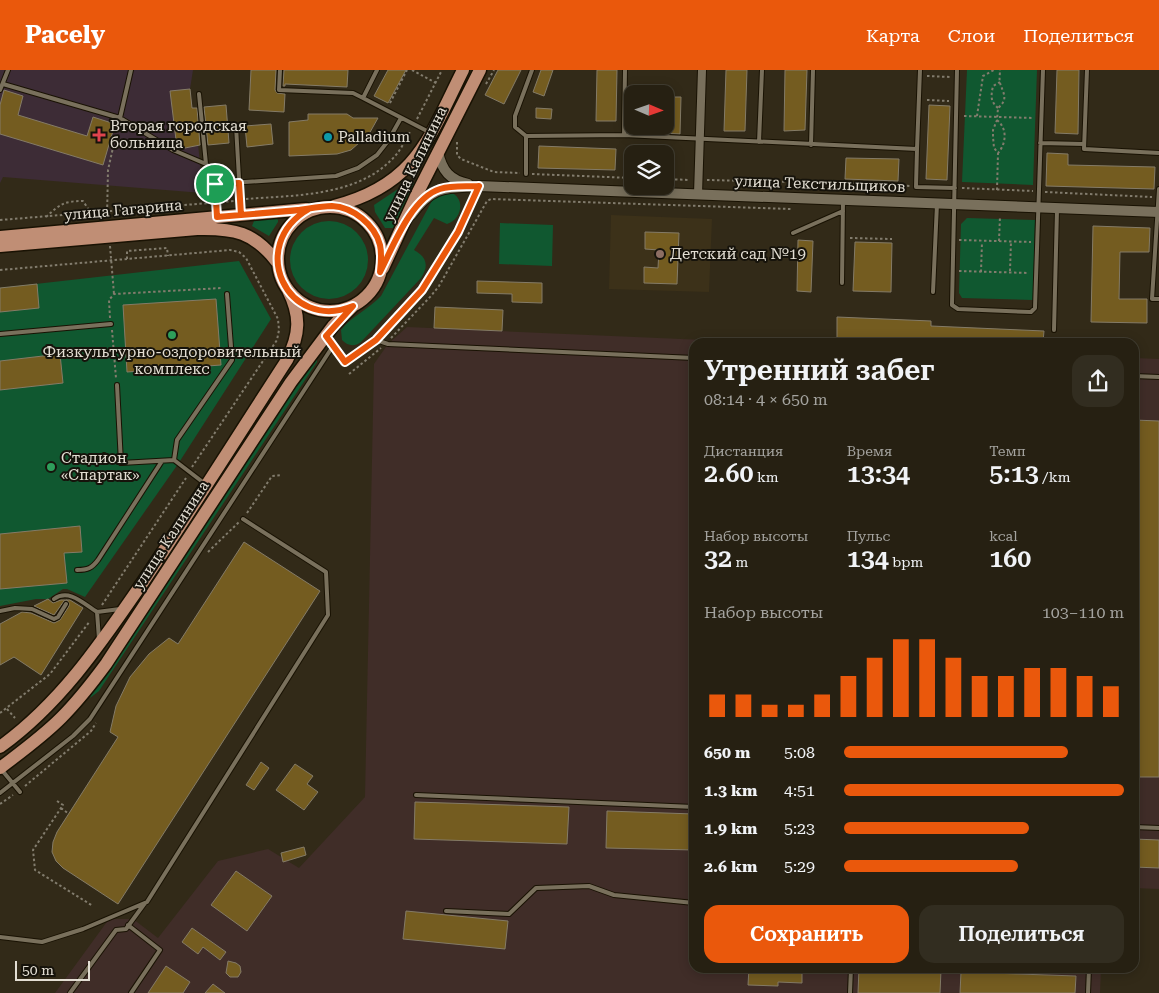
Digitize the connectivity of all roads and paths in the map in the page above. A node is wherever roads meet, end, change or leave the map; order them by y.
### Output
1 (8, 70) edge
2 (131, 70) edge
3 (280, 70) edge
4 (377, 70) edge
5 (407, 70) edge
6 (412, 70) edge
7 (442, 70) edge
8 (463, 70) edge
9 (480, 70) edge
10 (532, 70) edge
11 (625, 70) edge
12 (702, 70) edge
13 (762, 70) edge
14 (813, 70) edge
15 (920, 70) edge
16 (957, 70) edge
17 (994, 70) edge
18 (1000, 70) edge
19 (1043, 70) edge
20 (1087, 70) edge
21 (920, 76) junction
22 (957, 77) junction
23 (436, 82) junction
24 (1000, 82) junction
25 (3, 84) junction
26 (0, 90) edge
27 (199, 94) dead end
28 (363, 98) junction
29 (919, 100) junction
30 (957, 102) junction
31 (998, 108) junction
32 (386, 110) junction
33 (956, 116) junction
34 (977, 116) junction
35 (998, 116) junction
36 (120, 118) junction
37 (402, 118) junction
38 (1041, 119) junction
39 (417, 120) dead end
40 (997, 120) junction
41 (236, 126) dead end
42 (432, 134) junction
43 (526, 136) junction
44 (624, 136) junction
45 (700, 139) junction
46 (759, 142) junction
47 (1040, 143) junction
48 (457, 144) dead end
49 (811, 144) junction
50 (1084, 144) junction
51 (918, 149) junction
52 (438, 152) junction
53 (1159, 153) edge
54 (998, 154) junction
55 (206, 164) junction
56 (526, 174) junction
57 (624, 178) edge
58 (674, 179) edge
59 (698, 180) junction
60 (239, 183) junction
61 (215, 184) junction
62 (479, 186) junction
63 (916, 187) junction
64 (955, 188) junction
65 (1159, 189) edge
66 (997, 190) junction
67 (1039, 192) junction
68 (698, 194) junction
69 (1159, 197) edge
70 (236, 200) dead end
71 (220, 202) dead end
72 (211, 203) dead end
73 (937, 204) junction
74 (954, 204) junction
75 (843, 205) junction
76 (332, 206) junction
77 (1039, 208) junction
78 (1058, 208) junction
79 (309, 209) junction
80 (796, 209) dead end
81 (1158, 212) edge
82 (106, 213) junction
83 (92, 214) junction
84 (241, 215) junction
85 (1000, 216) dead end
86 (46, 217) junction
87 (217, 217) junction
88 (0, 220) edge
89 (402, 227) junction
90 (793, 233) dead end
91 (0, 237) edge
92 (842, 238) junction
93 (892, 239) dead end
94 (954, 240) junction
95 (982, 241) junction
96 (999, 241) junction
97 (1011, 241) junction
98 (109, 242) dead end
99 (1038, 242) junction
100 (0, 246) edge
101 (459, 251) dead end
102 (168, 256) dead end
103 (127, 259) dead end
104 (111, 260) junction
105 (277, 262) junction
106 (0, 270) edge
107 (953, 271) junction
108 (380, 272) junction
109 (981, 272) junction
110 (1010, 272) junction
111 (1037, 273) junction
112 (842, 284) dead end
113 (288, 290) junction
114 (933, 292) dead end
115 (114, 294) junction
116 (227, 294) joint
117 (1159, 299) edge
118 (353, 306) junction
119 (111, 324) junction
120 (1054, 330) dead end
121 (0, 334) edge
122 (376, 340) junction
123 (329, 341) junction
124 (386, 344) junction
125 (689, 358) edge
126 (348, 374) dead end
127 (1139, 376) edge
128 (1159, 377) edge
129 (117, 385) joint
130 (104, 454) dead end
131 (162, 460) junction
132 (174, 460) junction
133 (121, 463) junction
134 (282, 475) dead end
135 (186, 477) dead end
136 (206, 484) junction
137 (255, 500) dead end
138 (243, 518) dead end
139 (77, 570) dead end
140 (54, 599) dead end
141 (66, 604) dead end
142 (100, 607) dead end
143 (125, 608) junction
144 (0, 610) edge
145 (97, 612) junction
146 (94, 617) dead end
147 (99, 646) junction
148 (6, 708) junction
149 (0, 713) edge
150 (15, 718) dead end
151 (2, 744) edge
152 (0, 768) edge
153 (13, 784) junction
154 (20, 792) dead end
155 (0, 793) edge
156 (416, 795) dead end
157 (57, 801) dead end
158 (689, 807) edge
159 (61, 808) junction
160 (69, 814) dead end
161 (1139, 827) edge
162 (1159, 828) edge
163 (147, 902) junction
164 (689, 902) edge
165 (93, 906) dead end
166 (446, 911) dead end
167 (128, 925) junction
168 (0, 937) edge
169 (851, 973) edge
170 (1089, 973) edge
171 (70, 993) edge
172 (131, 993) edge
173 (850, 993) edge
174 (1088, 993) edge

1 - 25 lane
2 - 36 lane
3 - 28 lane
4 - 28 lane
5 - 32 path
6 - 23 path
7 - 23 path
8 - 42 main road, улица Калинина
9 - 52 main road, улица Калинина
10 - 43 lane
11 - 44 lane
12 - 45 street
13 - 46 lane
14 - 49 lane
15 - 21 lane
16 - 22 lane
17 - 34 path
18 - 24 path
19 - 38 lane
20 - 50 lane
21 - 22 path
21 - 29 lane
22 - 30 lane
23 - 39 path
24 - 31 path
24 - 31 path
25 - 26 lane
25 - 36 lane
27 - 55 lane
28 - 32 lane
29 - 30 path
29 - 51 lane
30 - 33 lane
31 - 35 path
32 - 37 lane
33 - 34 path
33 - 64 lane
34 - 35 path
35 - 38 path
35 - 40 path
36 - 55 lane
36 - 82 path
37 - 42 lane
37 - 60 lane
38 - 47 lane
40 - 54 path
40 - 54 path
41 - 60 lane
42 - 76 main road, улица Калинина
43 - 44 lane
43 - 56 lane
44 - 45 lane
45 - 46 lane
45 - 59 street
46 - 49 lane
47 - 50 lane
47 - 67 lane
48 - 56 path
49 - 51 lane
50 - 53 lane
51 - 63 lane
52 - 62 street, улица Текстильщиков
52 - 89 main road, улица Калинина
54 - 66 path
55 - 61 lane
56 - 57 path
58 - 59 path
59 - 63 path
59 - 68 street
60 - 61 lane
60 - 84 lane
61 - 87 lane
62 - 68 street, улица Текстильщиков
62 - 89 street, улица Текстильщиков
62 - 122 lane
63 - 64 lane
64 - 66 path
64 - 74 lane
65 - 69 lane
66 - 67 path
67 - 69 path
67 - 77 lane
68 - 75 street, улица Текстильщиков
69 - 81 lane
70 - 71 path
72 - 82 path
73 - 74 street, улица Текстильщиков
73 - 75 street, улица Текстильщиков
73 - 114 lane
74 - 77 street, улица Текстильщиков
74 - 94 lane
75 - 90 lane
75 - 92 lane
76 - 79 main road
76 - 108 main road
77 - 78 street, улица Текстильщиков
77 - 99 lane
78 - 81 street, улица Текстильщиков
78 - 120 lane
79 - 84 main road, улица Гагарина
79 - 105 main road
80 - 101 path
81 - 117 lane
82 - 83 path
83 - 86 path
83 - 86 path
84 - 87 main road, улица Гагарина
85 - 96 path
86 - 88 path
87 - 91 main road, улица Гагарина
89 - 108 main road, улица Калинина
92 - 93 path
92 - 112 lane
94 - 95 path
94 - 107 lane
95 - 96 path
95 - 109 path
96 - 97 path
97 - 99 path
97 - 110 path
98 - 104 path
99 - 111 lane
100 - 105 main road, улица Гагарина
102 - 103 path
104 - 106 path
104 - 115 path
105 - 113 main road
107 - 109 path
107 - 111 lane
108 - 118 main road
109 - 110 path
110 - 111 path
113 - 118 main road
113 - 136 main road, улица Калинина
115 - 116 path
115 - 119 path
116 - 132 lane
118 - 123 main road, улица Калинина
119 - 121 lane
119 - 129 path
122 - 123 lane
122 - 124 lane
123 - 152 main road, улица Калинина
123 - 153 lane
124 - 125 lane
124 - 126 path
127 - 128 lane
129 - 133 lane
130 - 133 lane
131 - 132 lane
131 - 133 lane
131 - 139 lane
132 - 136 lane
134 - 137 path
135 - 142 path
136 - 143 main road, улица Калинина
138 - 163 lane
140 - 145 lane
141 - 144 lane
143 - 145 lane
143 - 147 main road, улица Калинина
145 - 147 lane
146 - 148 path
147 - 151 main road, улица Калинина
148 - 149 path
148 - 150 path
152 - 153 lane
153 - 154 lane
153 - 155 lane
156 - 158 lane
157 - 159 path
159 - 160 path
159 - 165 path
161 - 162 lane
163 - 167 lane
163 - 168 lane
164 - 166 lane
167 - 171 lane
167 - 172 lane
169 - 173 lane
170 - 174 lane

